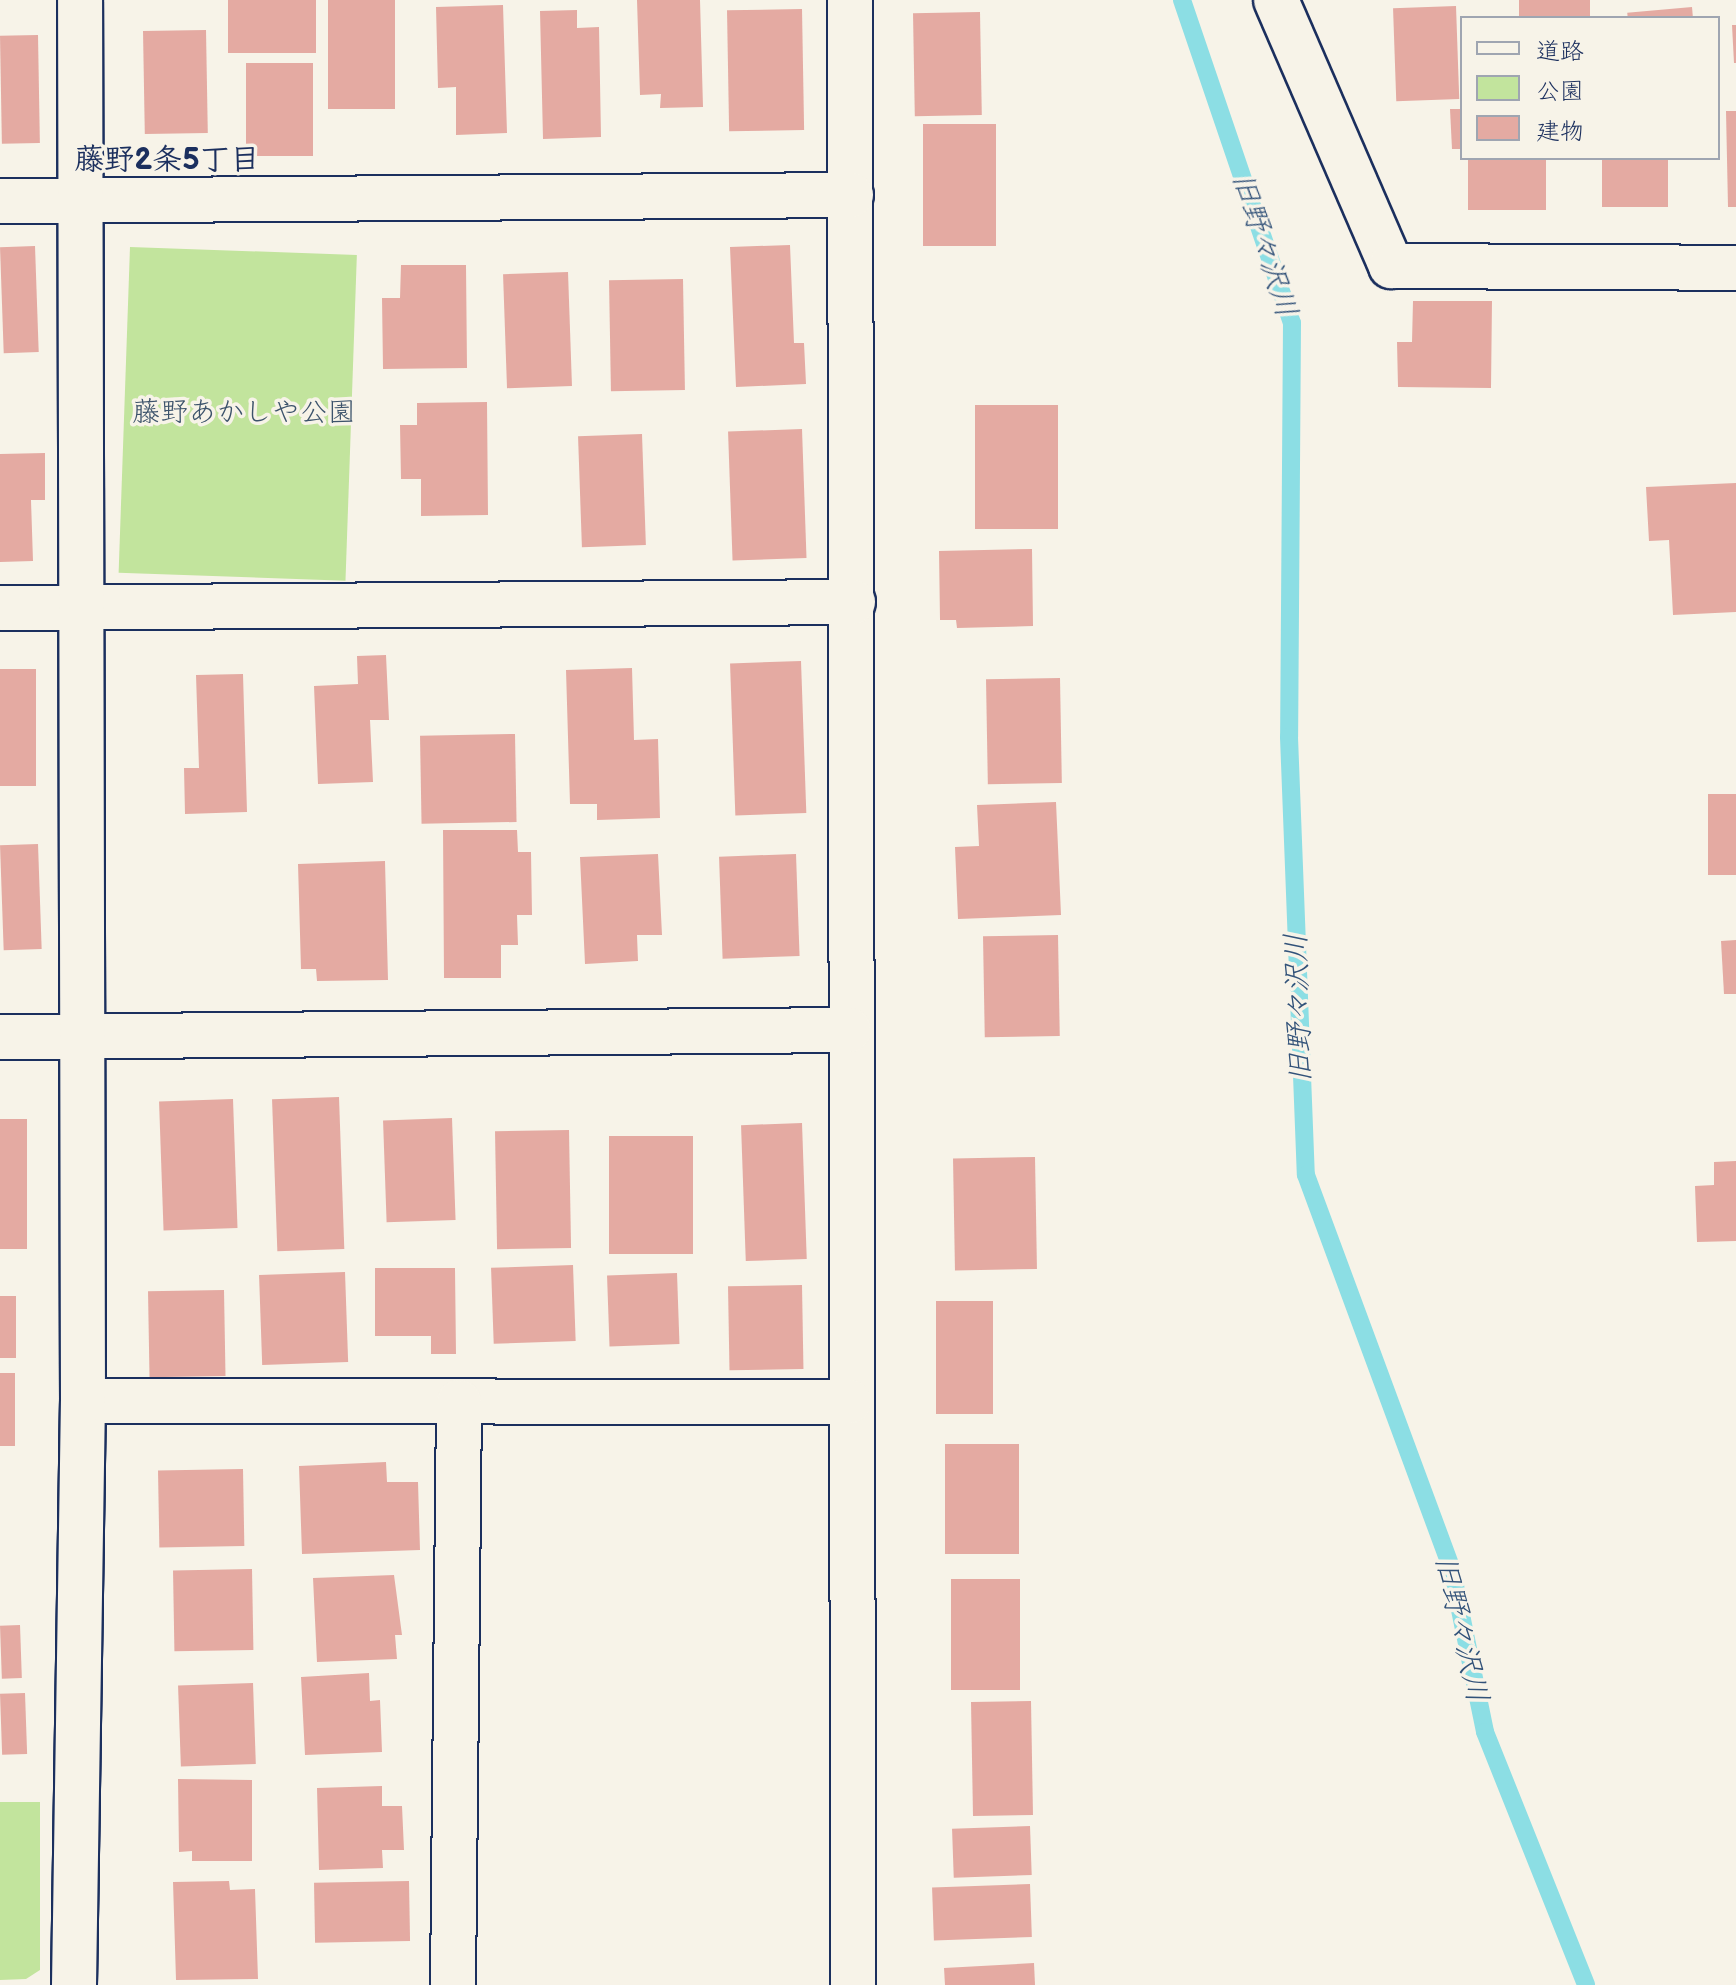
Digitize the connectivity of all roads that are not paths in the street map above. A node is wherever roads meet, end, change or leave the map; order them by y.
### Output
1 (80, 0) edge
2 (850, 0) edge
3 (1276, 0) edge
4 (851, 195) junction
5 (0, 201) edge
6 (81, 201) junction
7 (1736, 268) edge
8 (853, 602) junction
9 (78, 607) junction
10 (0, 608) edge
11 (849, 1030) junction
12 (0, 1037) edge
13 (79, 1038) junction
14 (83, 1401) junction
15 (459, 1402) junction
16 (849, 1402) junction
17 (74, 1985) edge
18 (453, 1985) edge
19 (853, 1985) edge

1 - 6 street
2 - 4 street
3 - 7 street
4 - 6 street
4 - 8 street
5 - 6 street
6 - 9 street
8 - 9 street
8 - 11 street
9 - 10 street
9 - 13 street
11 - 13 street
11 - 16 street
12 - 13 street
13 - 14 street
14 - 15 street
14 - 17 street
15 - 16 street
15 - 18 street
16 - 19 street

